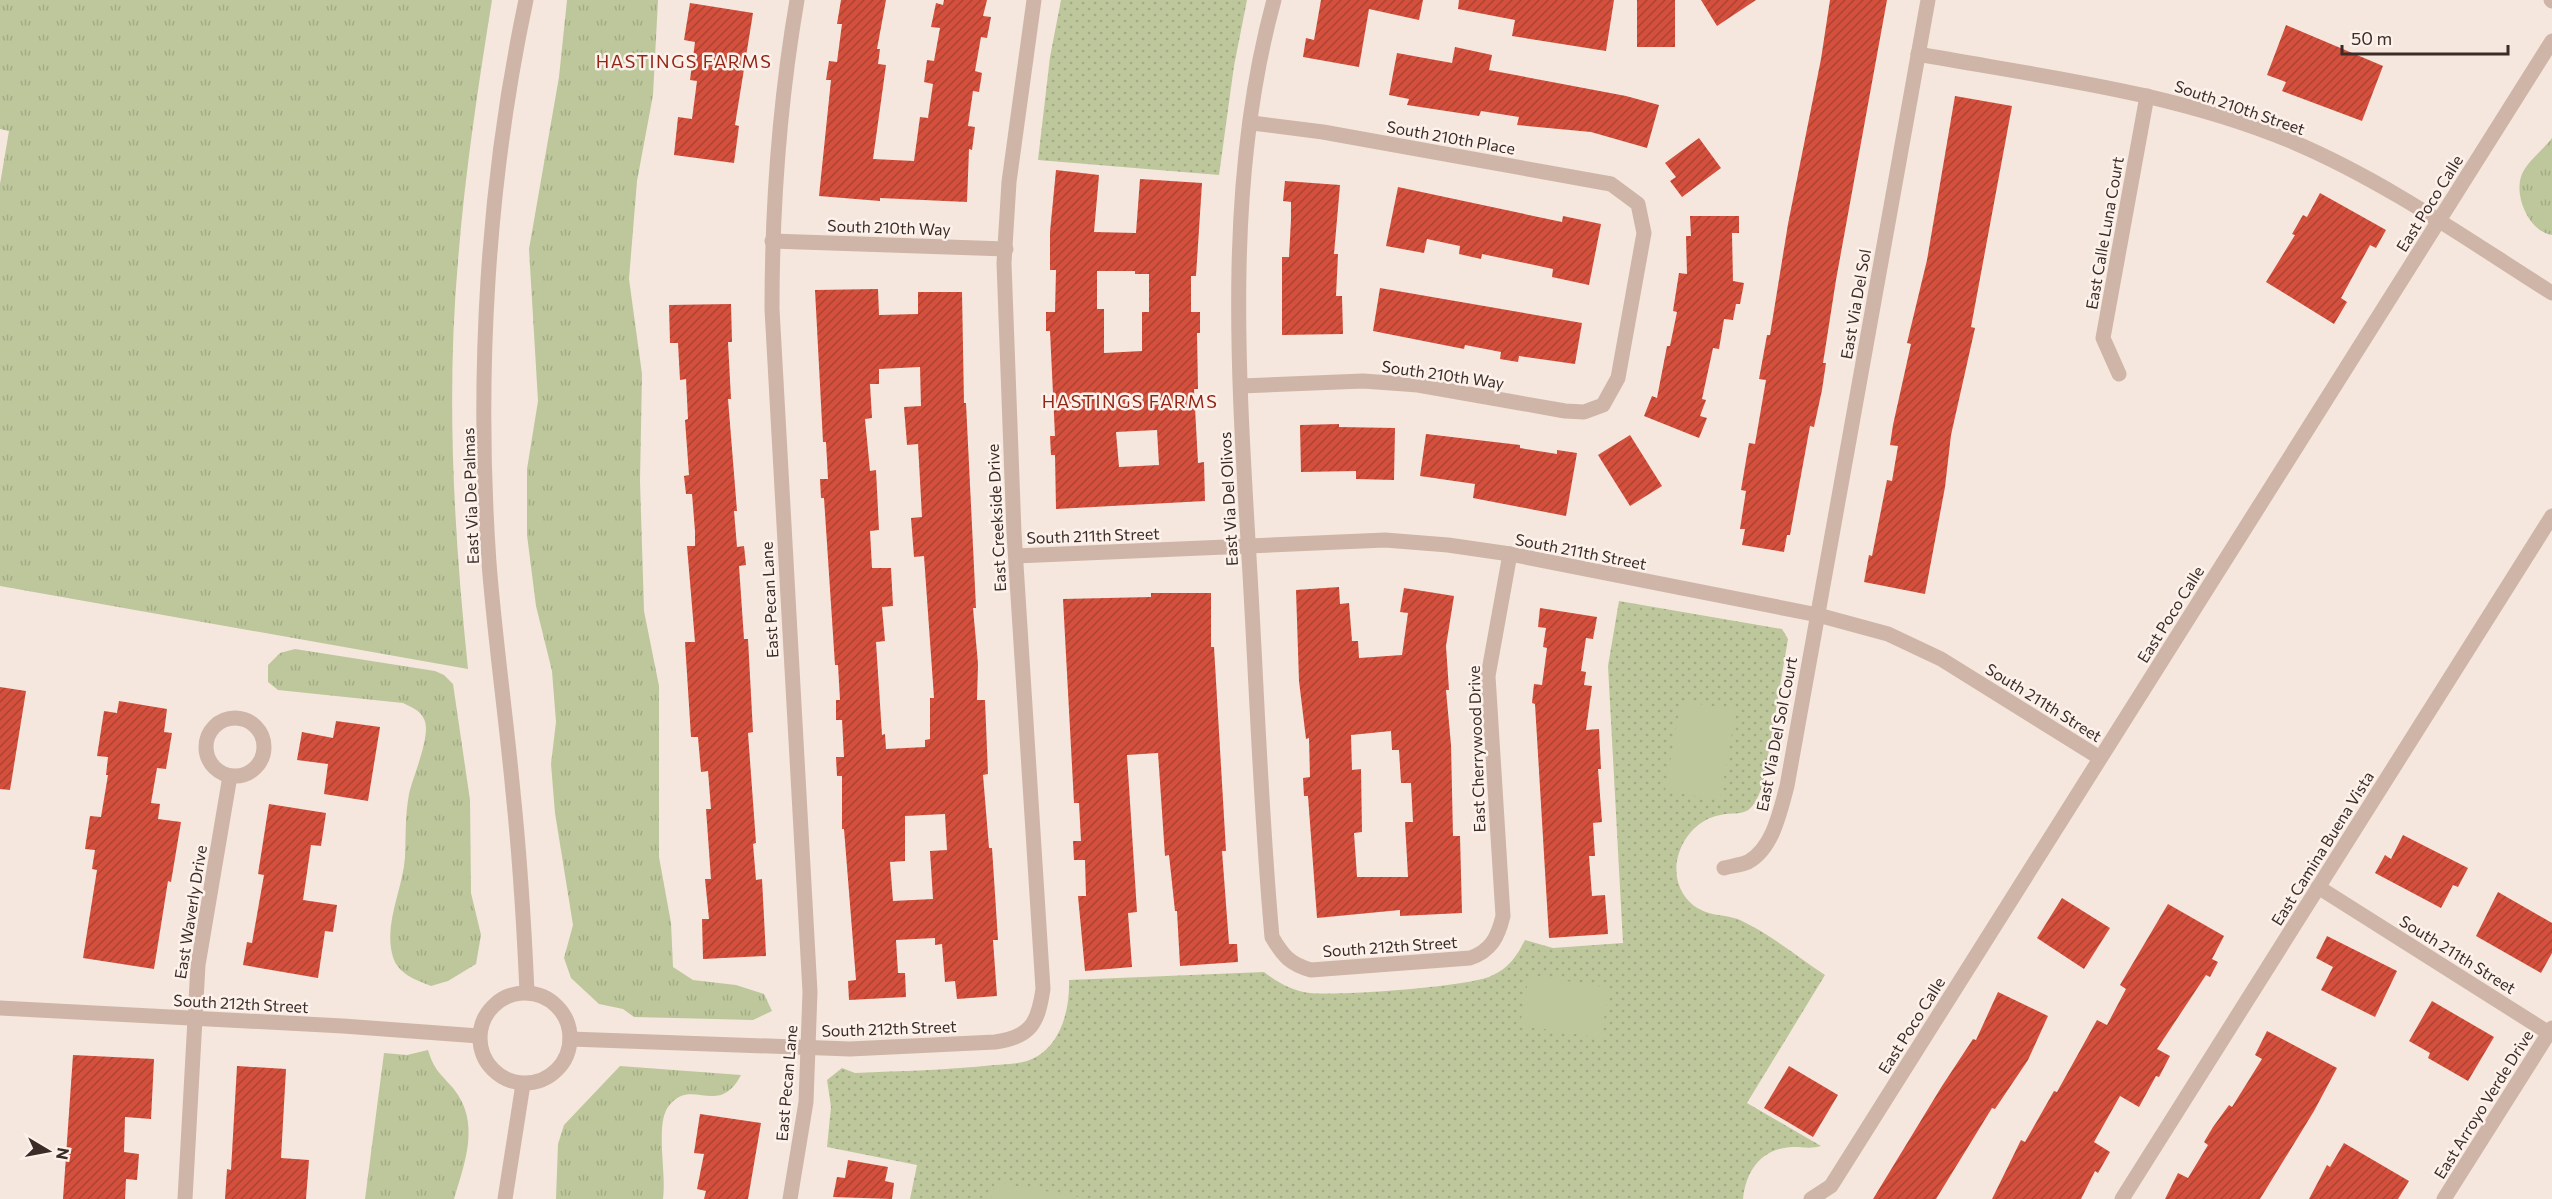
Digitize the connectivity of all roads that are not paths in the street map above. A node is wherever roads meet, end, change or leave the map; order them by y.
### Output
1 (526, 0) edge
2 (797, 0) edge
3 (1034, 0) edge
4 (1274, 0) edge
5 (1928, 0) edge
6 (2552, 41) edge
7 (1918, 54) junction
8 (2147, 96) junction
9 (1252, 123) junction
10 (2439, 221) junction
11 (772, 241) junction
12 (1005, 249) junction
13 (2552, 293) edge
14 (2119, 374) dead end
15 (1240, 386) junction
16 (1603, 405) joint
17 (2552, 516) edge
18 (1248, 546) junction
19 (1510, 555) junction
20 (1016, 556) junction
21 (1817, 615) junction
22 (2100, 758) junction
23 (230, 776) dead end
24 (1724, 868) dead end
25 (2318, 887) junction
26 (1495, 942) joint
27 (1284, 958) joint
28 (527, 992) junction
29 (0, 1008) edge
30 (193, 1019) junction
31 (2551, 1030) edge
32 (1027, 1032) joint
33 (479, 1036) junction
34 (570, 1039) junction
35 (810, 1048) junction
36 (523, 1084) junction
37 (185, 1199) edge
38 (505, 1199) edge
39 (790, 1199) edge
40 (1811, 1199) edge
41 (2122, 1199) edge
42 (2444, 1199) edge

1 - 28 street, East Via De Palmas
2 - 11 street, East Pecan Lane
3 - 12 street, East Creekside Drive
4 - 9 street, East Via Del Olivos
5 - 7 street, East Via Del Sol
6 - 10 street, East Poco Calle
7 - 8 street, South 210th Street
7 - 21 street, East Via Del Sol
8 - 10 street, South 210th Street
8 - 14 street, East Calle Luna Court
9 - 15 street, East Via Del Olivos
9 - 16 street, South 210th Place
10 - 13 street, South 210th Street
10 - 22 street, East Poco Calle
11 - 12 street, South 210th Way
11 - 35 street, East Pecan Lane
12 - 20 street, East Creekside Drive
15 - 16 street, South 210th Way
15 - 18 street, East Via Del Olivos
17 - 25 street, East Camina Buena Vista
18 - 19 street, South 211th Street
18 - 20 street, South 211th Street
18 - 27 street, East Via Del Olivos
19 - 21 street, South 211th Street
19 - 26 street, East Cherrywood Drive
20 - 32 street, East Creekside Drive
21 - 22 street, South 211th Street
21 - 24 street, East Via Del Sol Court
22 - 40 street, East Poco Calle
23 - 30 street, East Waverly Drive
25 - 31 street, South 211th Street
25 - 41 street, East Camina Buena Vista
26 - 27 street, South 212th Street
28 - 33 street
28 - 34 street
29 - 30 street, South 212th Street
30 - 33 street, South 212th Street
30 - 37 street, East Waverly Drive
31 - 42 street, East Arroyo Verde Drive
32 - 35 street, South 212th Street
33 - 36 street
34 - 35 street, South 212th Street
34 - 36 street
35 - 39 street, East Pecan Lane
36 - 38 street

